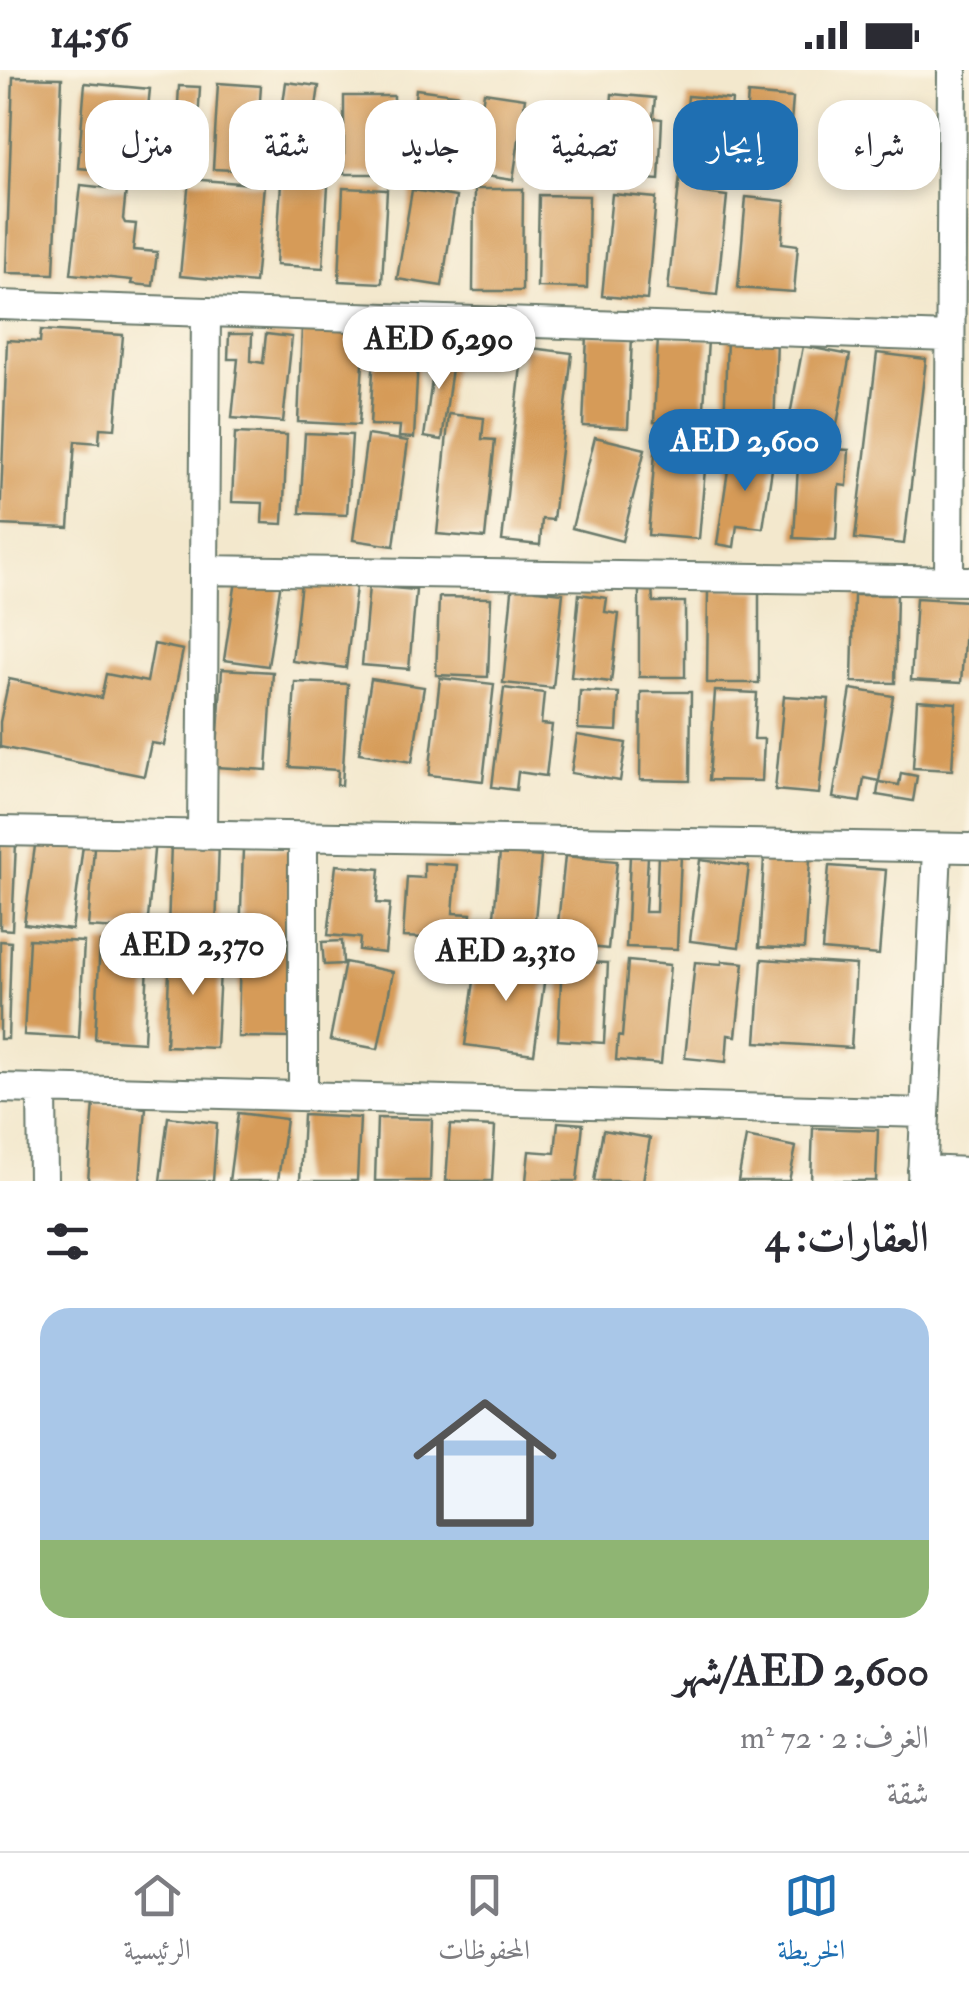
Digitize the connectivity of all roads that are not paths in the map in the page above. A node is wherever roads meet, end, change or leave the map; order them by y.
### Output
1 (952, 70) edge
2 (0, 305) edge
3 (206, 312) junction
4 (950, 338) junction
5 (204, 570) junction
6 (959, 581) edge
7 (0, 832) edge
8 (202, 835) junction
9 (303, 837) junction
10 (937, 848) junction
11 (969, 848) edge
12 (0, 1088) edge
13 (42, 1089) junction
14 (303, 1096) junction
15 (925, 1113) junction
16 (969, 1172) edge
17 (922, 1175) edge
18 (44, 1181) edge

1 - 4 street
2 - 3 street
3 - 4 street
3 - 5 street
4 - 6 street
5 - 6 street
5 - 8 street
7 - 8 street
8 - 9 street
9 - 10 street
9 - 14 street
10 - 11 street
10 - 15 street
12 - 13 street
13 - 14 street
13 - 18 street
14 - 15 street
15 - 17 street
16 - 17 street

